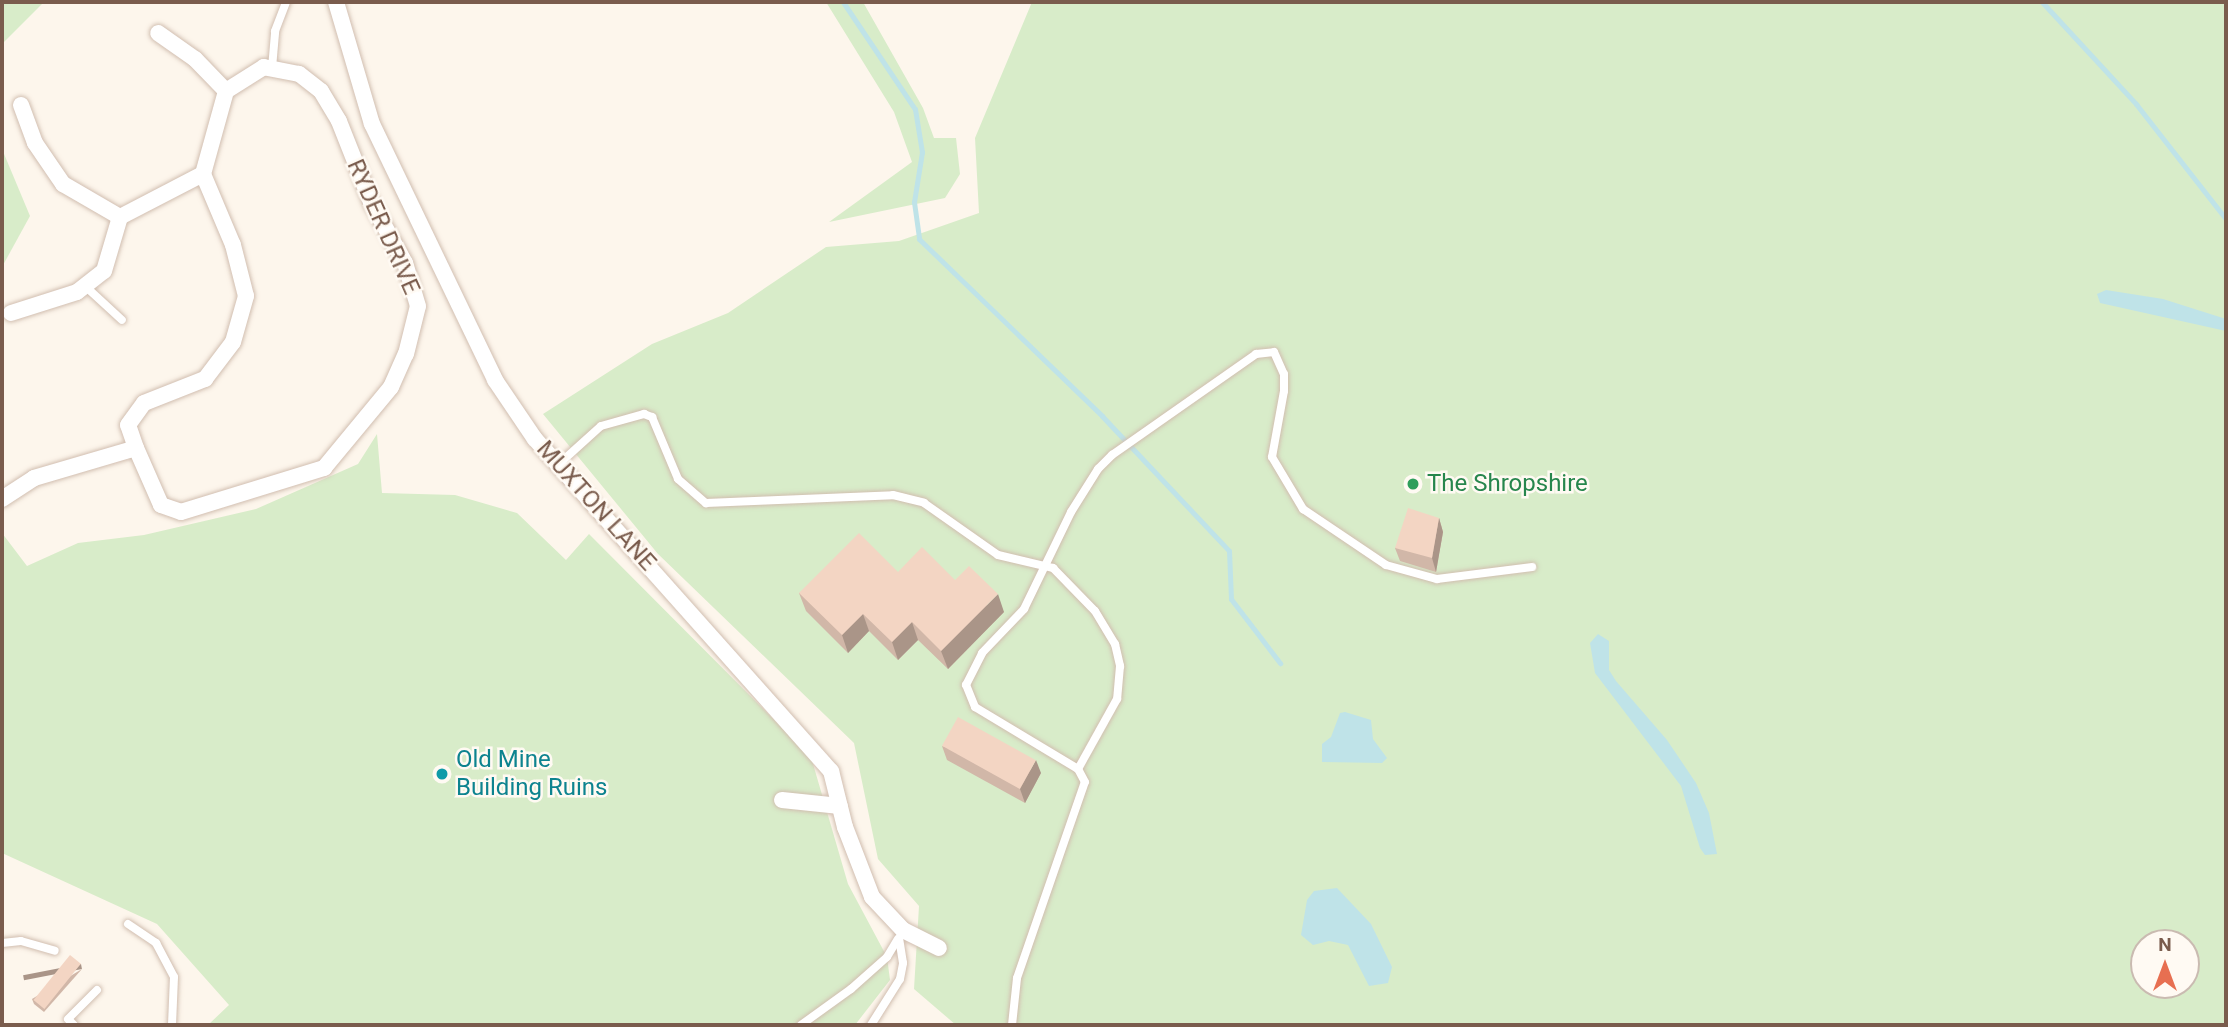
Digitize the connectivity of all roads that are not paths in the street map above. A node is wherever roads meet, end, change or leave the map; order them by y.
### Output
1 (286, 2) edge
2 (336, 2) edge
3 (158, 33) dead end
4 (272, 68) junction
5 (226, 91) junction
6 (21, 105) dead end
7 (203, 174) junction
8 (120, 217) junction
9 (85, 286) junction
10 (11, 313) dead end
11 (122, 320) dead end
12 (136, 448) junction
13 (560, 463) junction
14 (2, 499) edge
15 (1045, 564) junction
16 (1532, 567) dead end
17 (1078, 769) junction
18 (782, 800) dead end
19 (840, 806) junction
20 (128, 924) dead end
21 (901, 935) junction
22 (2, 943) edge
23 (939, 948) dead end
24 (55, 951) dead end
25 (97, 990) dead end
26 (74, 1025) edge
27 (172, 1025) edge
28 (801, 1025) edge
29 (871, 1025) edge
30 (1012, 1025) edge

1 - 4 lane
2 - 13 street, MUXTON LANE
3 - 5 street
4 - 5 street
4 - 12 street, RYDER DRIVE
5 - 7 street
6 - 8 street
7 - 8 street
7 - 12 street, RYDER DRIVE
8 - 9 street
9 - 10 street
9 - 11 lane
12 - 14 street
13 - 15 lane
13 - 19 street, MUXTON LANE
15 - 16 lane
15 - 17 lane
15 - 17 lane
17 - 30 lane
18 - 19 street
19 - 21 street, MUXTON LANE
20 - 27 lane
21 - 23 street, MUXTON LANE
21 - 28 lane
21 - 29 lane
22 - 24 lane
25 - 26 lane

